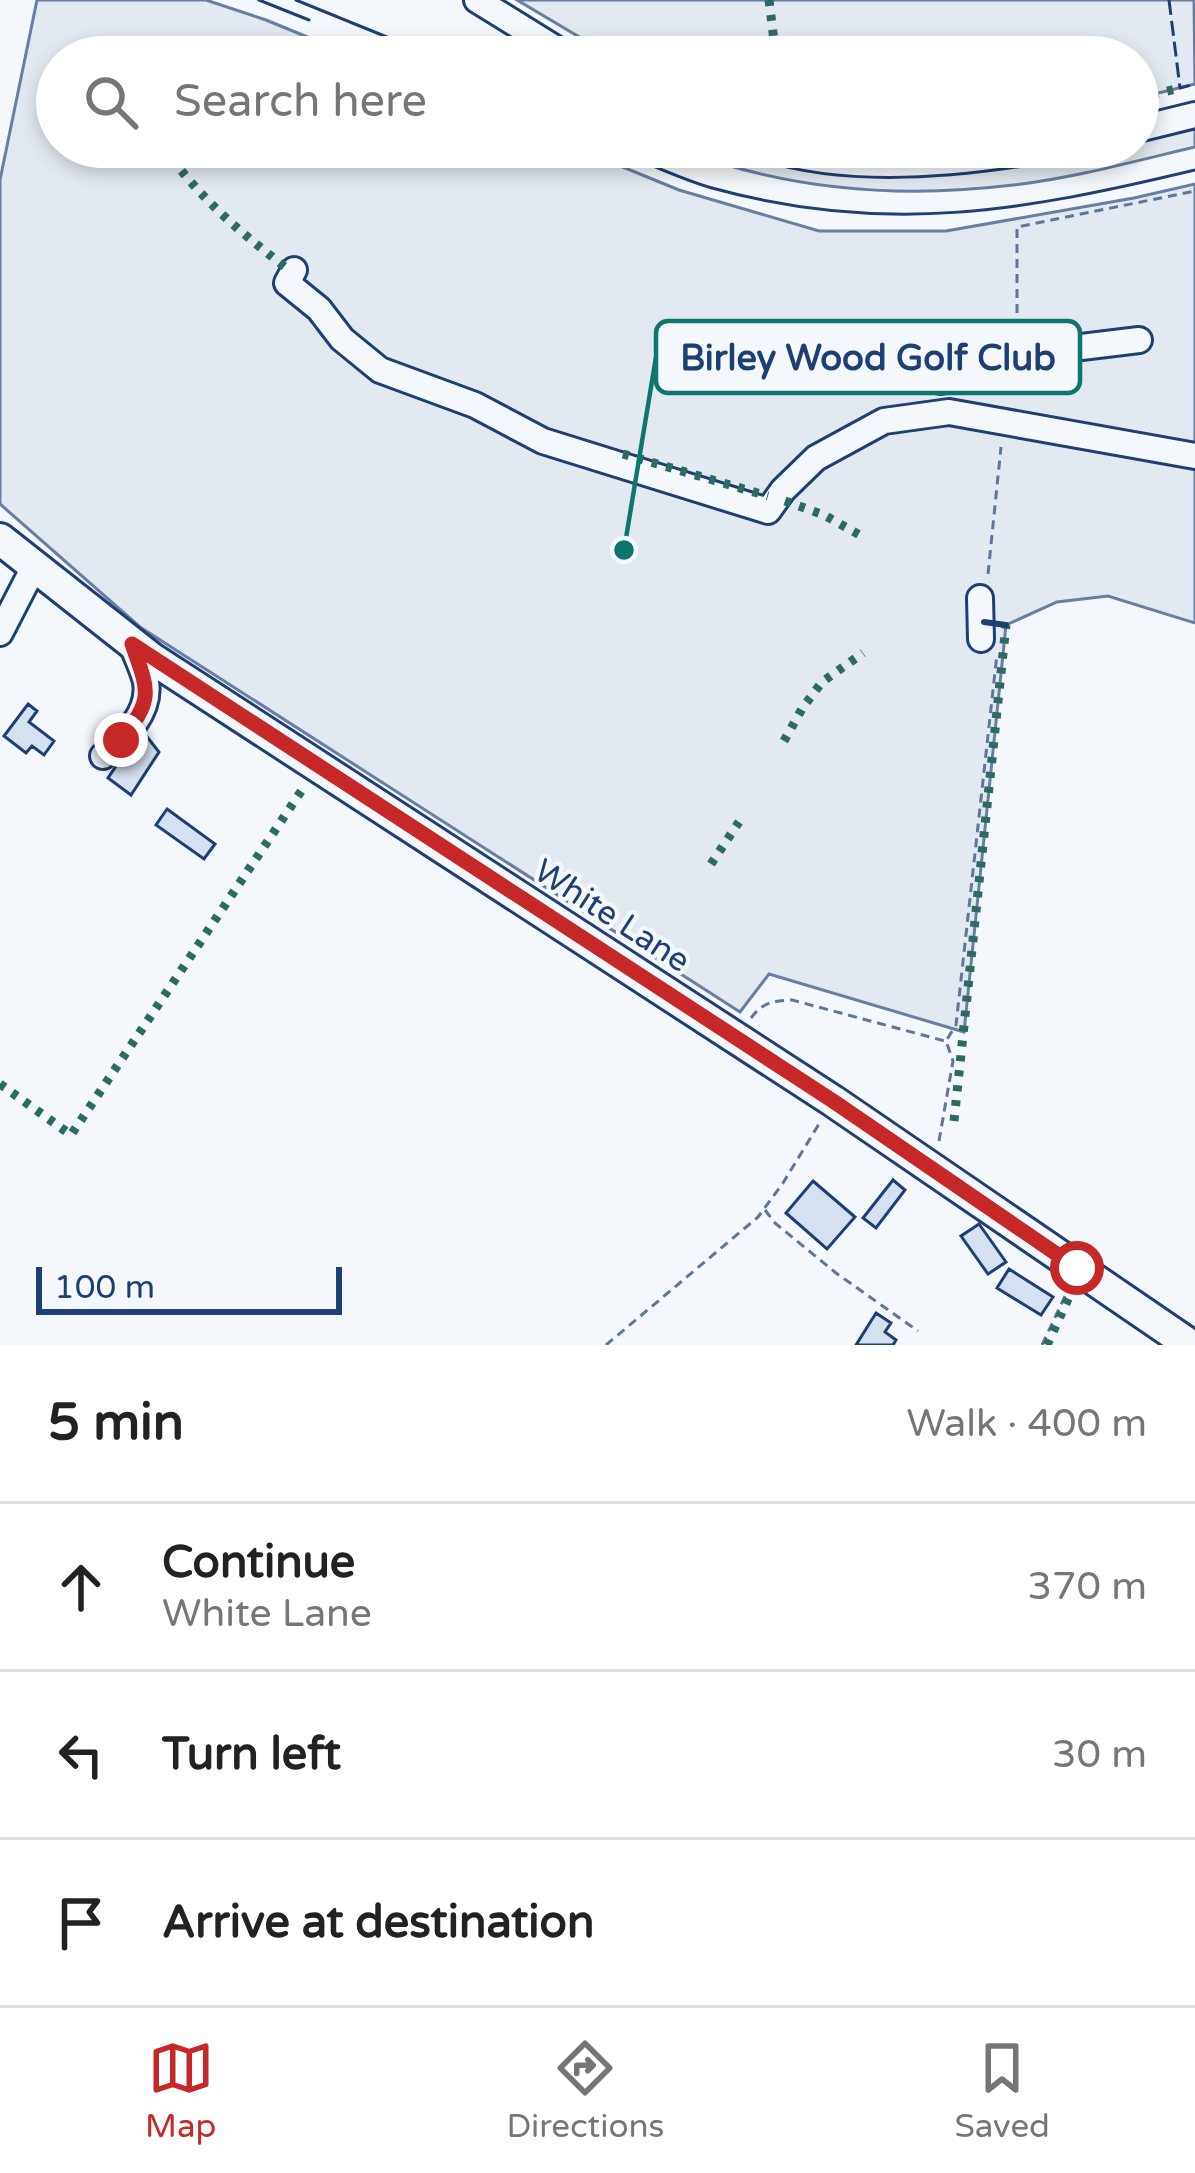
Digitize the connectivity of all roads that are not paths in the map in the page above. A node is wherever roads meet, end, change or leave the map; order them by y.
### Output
1 (477, 0) edge
2 (535, 36) edge
3 (1195, 115) edge
4 (1159, 124) edge
5 (294, 270) dead end
6 (1138, 340) dead end
7 (940, 381) dead end
8 (1195, 456) edge
9 (0, 539) edge
10 (34, 567) junction
11 (980, 598) dead end
12 (0, 633) edge
13 (981, 639) dead end
14 (132, 644) junction
15 (103, 756) dead end
16 (1190, 1345) edge

1 - 2 street
3 - 4 street
5 - 8 street
6 - 7 street
9 - 10 main road, White Lane
10 - 12 street
10 - 14 main road, White Lane
11 - 13 street
14 - 15 street
14 - 16 main road, White Lane

